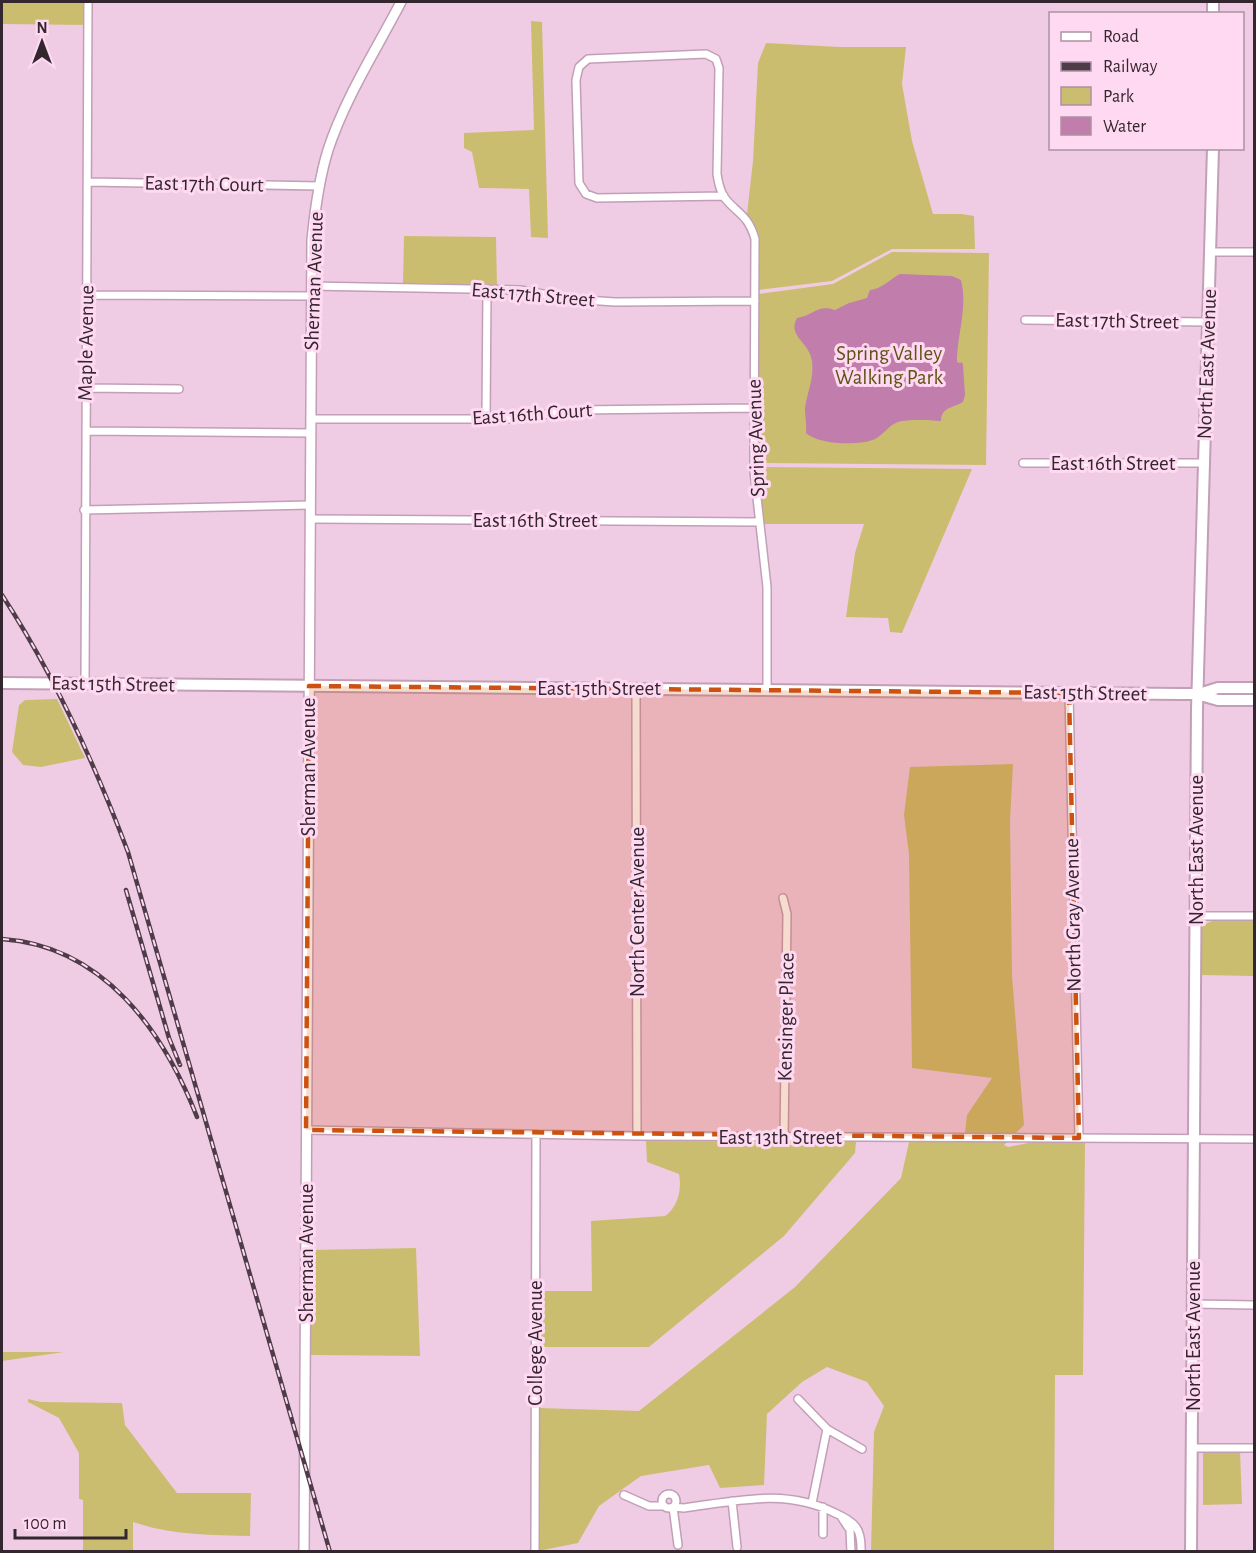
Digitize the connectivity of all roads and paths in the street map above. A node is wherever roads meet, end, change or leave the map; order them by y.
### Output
1 (88, 2) edge
2 (401, 2) edge
3 (1213, 150) edge
4 (88, 182) junction
5 (319, 186) junction
6 (724, 196) junction
7 (1211, 252) junction
8 (1254, 252) edge
9 (487, 289) junction
10 (311, 291) junction
11 (87, 295) junction
12 (755, 300) junction
13 (1025, 320) dead end
14 (1209, 322) junction
15 (85, 388) junction
16 (179, 389) dead end
17 (754, 408) junction
18 (310, 419) junction
19 (486, 419) junction
20 (86, 430) junction
21 (310, 433) junction
22 (1023, 463) dead end
23 (1204, 463) junction
24 (310, 505) junction
25 (84, 510) junction
26 (310, 519) junction
27 (759, 522) junction
28 (2, 683) edge
29 (85, 684) junction
30 (309, 686) junction
31 (636, 688) junction
32 (1254, 688) edge
33 (767, 690) junction
34 (1069, 693) junction
35 (1197, 694) junction
36 (1254, 700) edge
37 (783, 898) dead end
38 (1195, 916) junction
39 (1254, 916) edge
40 (306, 1130) junction
41 (536, 1134) junction
42 (637, 1136) junction
43 (784, 1137) junction
44 (1079, 1138) junction
45 (1194, 1139) junction
46 (1254, 1139) edge
47 (1193, 1304) junction
48 (1254, 1305) edge
49 (798, 1398) dead end
50 (827, 1429) junction
51 (1192, 1448) junction
52 (1254, 1448) edge
53 (862, 1449) dead end
54 (624, 1495) dead end
55 (732, 1501) junction
56 (812, 1503) junction
57 (664, 1506) junction
58 (673, 1507) junction
59 (823, 1507) junction
60 (841, 1516) junction
61 (823, 1534) dead end
62 (678, 1545) dead end
63 (737, 1547) dead end
64 (304, 1551) edge
65 (535, 1551) edge
66 (851, 1551) edge
67 (861, 1551) edge
68 (1191, 1551) edge

1 - 4 street, Maple Avenue
2 - 5 street, Sherman Avenue
3 - 7 main road, North East Avenue
4 - 5 street, East 17th Court
4 - 11 street, Maple Avenue
5 - 10 street, Sherman Avenue
6 - 6 street
6 - 12 street, Spring Avenue
7 - 8 street
7 - 14 main road, North East Avenue
9 - 10 street, East 17th Street
9 - 12 street, East 17th Street
9 - 19 street
10 - 11 street, East 17th Street
10 - 18 street, Sherman Avenue
11 - 15 street, Maple Avenue
12 - 17 street, Spring Avenue
13 - 14 street, East 17th Street
14 - 23 main road, North East Avenue
15 - 16 street
15 - 20 street, Maple Avenue
17 - 19 street, East 16th Court
17 - 27 street, Spring Avenue
18 - 19 street, East 16th Court
18 - 21 street, Sherman Avenue
20 - 21 street
20 - 25 street, Maple Avenue
21 - 24 street, Sherman Avenue
22 - 23 street, East 16th Street
23 - 35 main road, North East Avenue
24 - 25 street
24 - 26 street, Sherman Avenue
25 - 29 street, Maple Avenue
26 - 27 street, East 16th Street
26 - 30 street, Sherman Avenue
27 - 33 street, Spring Avenue
28 - 29 main road, East 15th Street
29 - 30 main road, East 15th Street
30 - 31 main road, East 15th Street
30 - 40 street, Sherman Avenue
31 - 33 main road, East 15th Street
31 - 42 street, North Center Avenue
32 - 35 main road, East 15th Street
33 - 34 main road, East 15th Street
34 - 35 main road, East 15th Street
34 - 44 street, North Gray Avenue
35 - 36 main road, East 15th Street
35 - 38 main road, North East Avenue
37 - 43 street, Kensinger Place
38 - 39 street
38 - 45 main road, North East Avenue
40 - 41 street, East 13th Street
40 - 64 street, Sherman Avenue
41 - 42 street, East 13th Street
41 - 65 street, College Avenue
42 - 43 street, East 13th Street
43 - 44 street, East 13th Street
44 - 45 street, East 13th Street
45 - 46 street, East 13th Street
45 - 47 main road, North East Avenue
47 - 48 street
47 - 51 main road, North East Avenue
49 - 50 street
50 - 53 street
50 - 56 street
51 - 52 street
51 - 68 main road, North East Avenue
54 - 57 street
55 - 56 street
55 - 58 street
55 - 63 street
56 - 59 street
57 - 58 street
57 - 58 street
58 - 62 street
59 - 60 street
59 - 61 street
60 - 66 street
60 - 67 street

